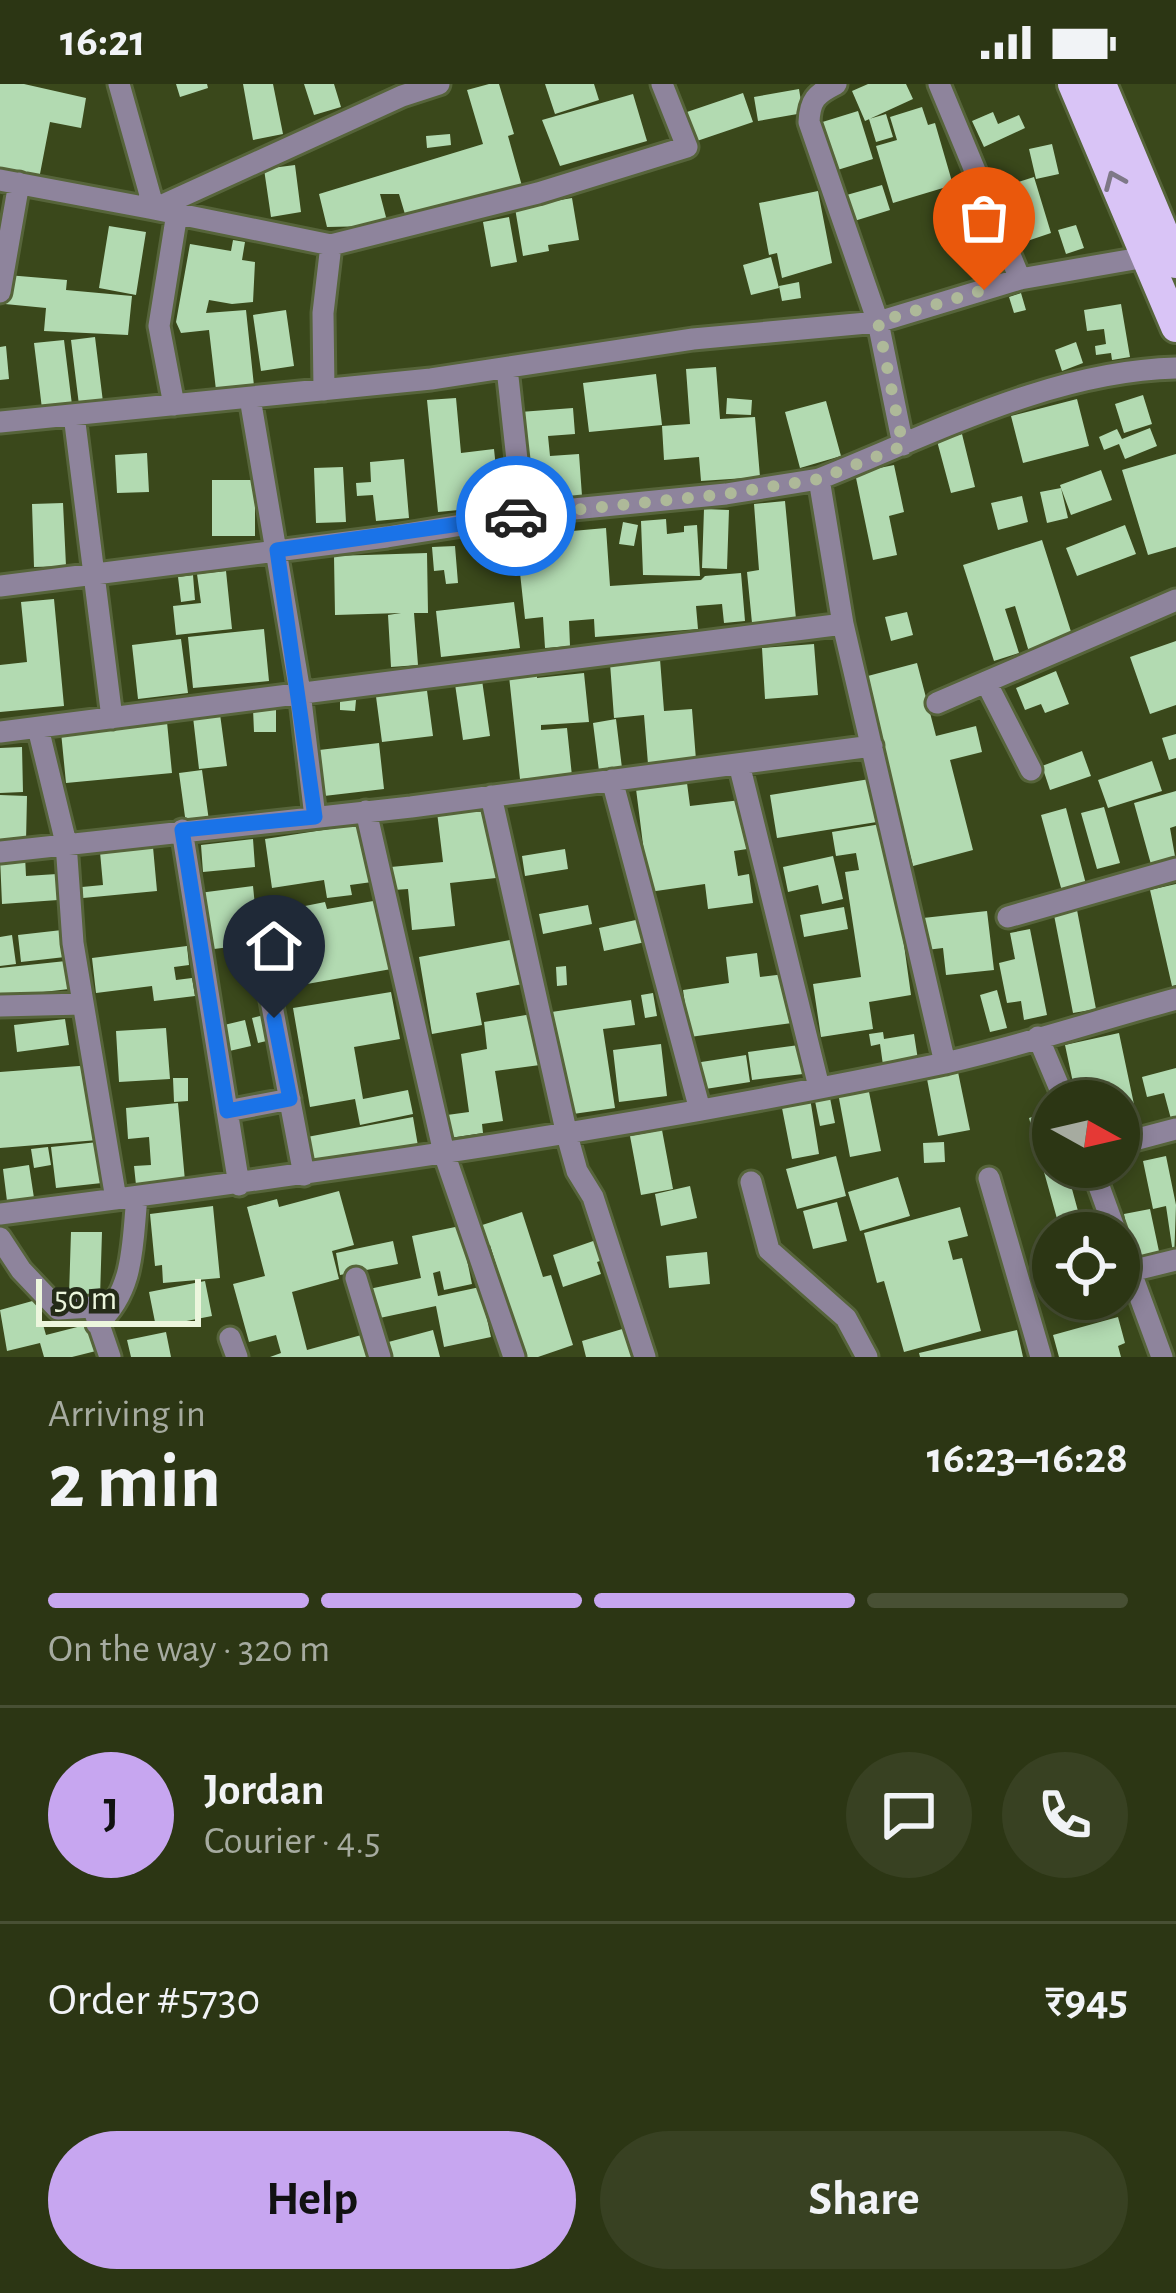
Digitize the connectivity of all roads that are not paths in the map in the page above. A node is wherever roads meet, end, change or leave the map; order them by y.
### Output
1 (119, 84) edge
2 (440, 84) edge
3 (662, 84) edge
4 (836, 84) edge
5 (940, 84) edge
6 (1073, 84) edge
7 (1101, 84) edge
8 (10, 182) edge
9 (154, 209) junction
10 (177, 214) junction
11 (331, 245) junction
12 (1161, 260) edge
13 (1020, 279) junction
14 (0, 292) edge
15 (878, 322) junction
16 (1176, 327) edge
17 (507, 368) junction
18 (1176, 368) edge
19 (324, 390) junction
20 (250, 398) junction
21 (174, 405) junction
22 (74, 415) junction
23 (0, 422) edge
24 (903, 446) junction
25 (819, 479) junction
26 (523, 515) junction
27 (277, 550) junction
28 (93, 574) junction
29 (0, 586) edge
30 (1176, 600) edge
31 (843, 624) junction
32 (986, 682) junction
33 (300, 692) junction
34 (937, 703) dead end
35 (112, 718) junction
36 (38, 728) junction
37 (0, 733) edge
38 (872, 746) junction
39 (739, 764) junction
40 (1031, 770) dead end
41 (612, 780) junction
42 (491, 796) junction
43 (366, 812) junction
44 (315, 817) junction
45 (182, 830) junction
46 (66, 843) junction
47 (0, 852) edge
48 (1176, 869) edge
49 (1008, 916) dead end
50 (259, 937) dead end
51 (1176, 999) edge
52 (83, 1004) junction
53 (0, 1006) edge
54 (1038, 1037) junction
55 (945, 1063) junction
56 (1056, 1080) edge
57 (819, 1087) junction
58 (290, 1099) junction
59 (700, 1110) junction
60 (227, 1111) junction
61 (1176, 1129) edge
62 (567, 1135) junction
63 (1140, 1138) edge
64 (444, 1154) junction
65 (304, 1175) junction
66 (989, 1178) dead end
67 (751, 1182) dead end
68 (239, 1185) junction
69 (126, 1198) junction
70 (0, 1214) edge
71 (0, 1238) edge
72 (1176, 1260) edge
73 (1140, 1269) edge
74 (356, 1278) dead end
75 (1140, 1296) edge
76 (97, 1324) junction
77 (110, 1357) edge
78 (380, 1357) edge
79 (514, 1357) edge
80 (645, 1357) edge
81 (867, 1357) edge
82 (1041, 1357) edge
83 (1162, 1357) edge

1 - 9 street
2 - 9 street
3 - 11 street
4 - 15 street
5 - 13 street
12 -> 6 main road
7 - 12 main road
8 - 9 street
8 - 14 street
9 - 10 street
10 - 11 street
10 - 21 street
11 - 19 street
12 - 13 street
12 - 16 main road
13 - 15 street
15 - 17 street
15 - 24 street
17 - 19 street
17 - 26 street
18 - 24 street
19 - 20 street
20 - 21 street
20 - 27 street
21 - 22 street
22 - 23 street
22 - 28 street
24 - 25 street
25 - 26 street
25 - 31 street
26 - 27 street
27 - 28 street
27 - 33 street
28 - 29 street
28 - 35 street
30 - 32 street
31 - 33 street
31 - 38 street
32 - 34 street
32 - 40 street
33 - 35 street
33 - 44 street
35 - 36 street
36 - 37 street
36 - 46 street
38 - 39 street
38 - 55 street
39 - 41 street
39 - 57 street
41 - 42 street
41 - 59 street
42 - 43 street
42 - 62 street
43 - 44 street
43 - 64 street
44 - 45 street
45 - 46 street
45 - 60 street
46 - 47 street
46 - 52 street
48 - 49 street
50 - 58 street
51 - 54 street
52 - 53 street
52 - 69 street
54 - 55 street
54 - 56 street
55 - 57 street
57 - 59 street
58 - 60 street
58 - 65 street
59 - 62 street
60 - 68 street
61 - 63 street
62 - 64 street
62 - 80 street
64 - 65 street
64 - 79 street
65 - 68 street
66 - 82 street
67 - 81 street
68 - 69 street
69 - 70 street
69 - 76 street
71 - 76 street
72 - 73 street
74 - 78 street
75 - 83 street
76 - 77 street

